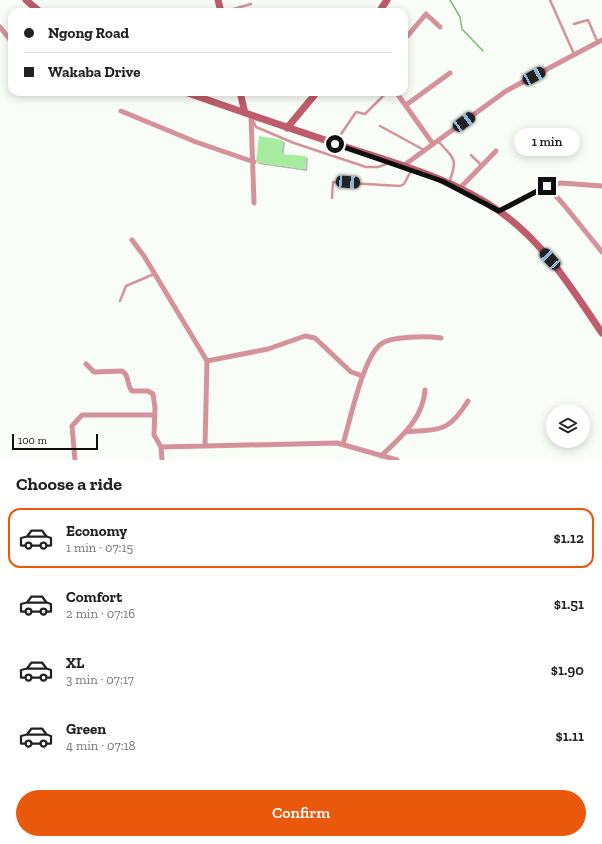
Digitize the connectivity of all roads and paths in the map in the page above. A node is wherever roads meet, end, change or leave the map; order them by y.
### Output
1 (26, 0) edge
2 (550, 0) edge
3 (251, 4) dead end
4 (35, 8) edge
5 (236, 8) edge
6 (574, 24) dead end
7 (0, 27) edge
8 (440, 27) dead end
9 (408, 35) edge
10 (8, 37) edge
11 (599, 40) edge
12 (574, 54) junction
13 (450, 73) dead end
14 (204, 96) edge
15 (241, 96) edge
16 (313, 96) edge
17 (383, 96) edge
18 (399, 96) edge
19 (406, 106) junction
20 (121, 112) dead end
21 (248, 114) junction
22 (380, 126) dead end
23 (287, 128) junction
24 (435, 142) junction
25 (335, 144) junction
26 (424, 150) junction
27 (496, 151) dead end
28 (471, 155) dead end
29 (254, 162) junction
30 (391, 162) junction
31 (403, 166) junction
32 (481, 166) junction
33 (412, 169) junction
34 (449, 184) junction
35 (547, 186) junction
36 (602, 186) edge
37 (459, 188) junction
38 (332, 198) dead end
39 (254, 203) dead end
40 (499, 211) junction
41 (132, 240) dead end
42 (602, 252) edge
43 (155, 274) junction
44 (120, 302) dead end
45 (602, 333) edge
46 (441, 338) dead end
47 (207, 361) junction
48 (86, 364) dead end
49 (363, 376) junction
50 (425, 390) dead end
51 (468, 400) dead end
52 (155, 415) junction
53 (405, 432) junction
54 (343, 444) junction
55 (205, 446) junction
56 (161, 447) junction
57 (381, 456) junction
58 (75, 460) edge
59 (162, 460) edge
60 (397, 460) edge

1 - 4 main road
2 - 12 lane
3 - 5 lane
6 - 11 lane
7 - 10 street
8 - 9 street
11 - 12 street
12 - 24 street
13 - 19 street
14 - 21 main road
15 - 21 main road
16 - 23 main road
17 - 25 lane
18 - 19 street
19 - 24 street
20 - 29 street
21 - 23 main road
21 - 29 street
21 - 30 lane
22 - 26 lane
23 - 25 main road
24 - 26 street
24 - 34 lane
25 - 30 main road
26 - 31 street
27 - 32 street
28 - 32 lane
29 - 39 street
30 - 31 main road
31 - 33 main road
32 - 37 street
33 - 34 main road
33 - 38 lane
34 - 37 main road
35 - 36 street
35 - 40 street
35 - 42 street
37 - 40 main road
40 - 45 main road
41 - 43 street
43 - 44 lane
43 - 47 street
46 - 49 street
47 - 49 street
47 - 55 street
48 - 52 street
49 - 54 street
50 - 53 street
51 - 53 street
52 - 56 street
52 - 58 street
53 - 57 street
54 - 55 street
54 - 57 street
55 - 56 street
56 - 59 street
57 - 60 street

